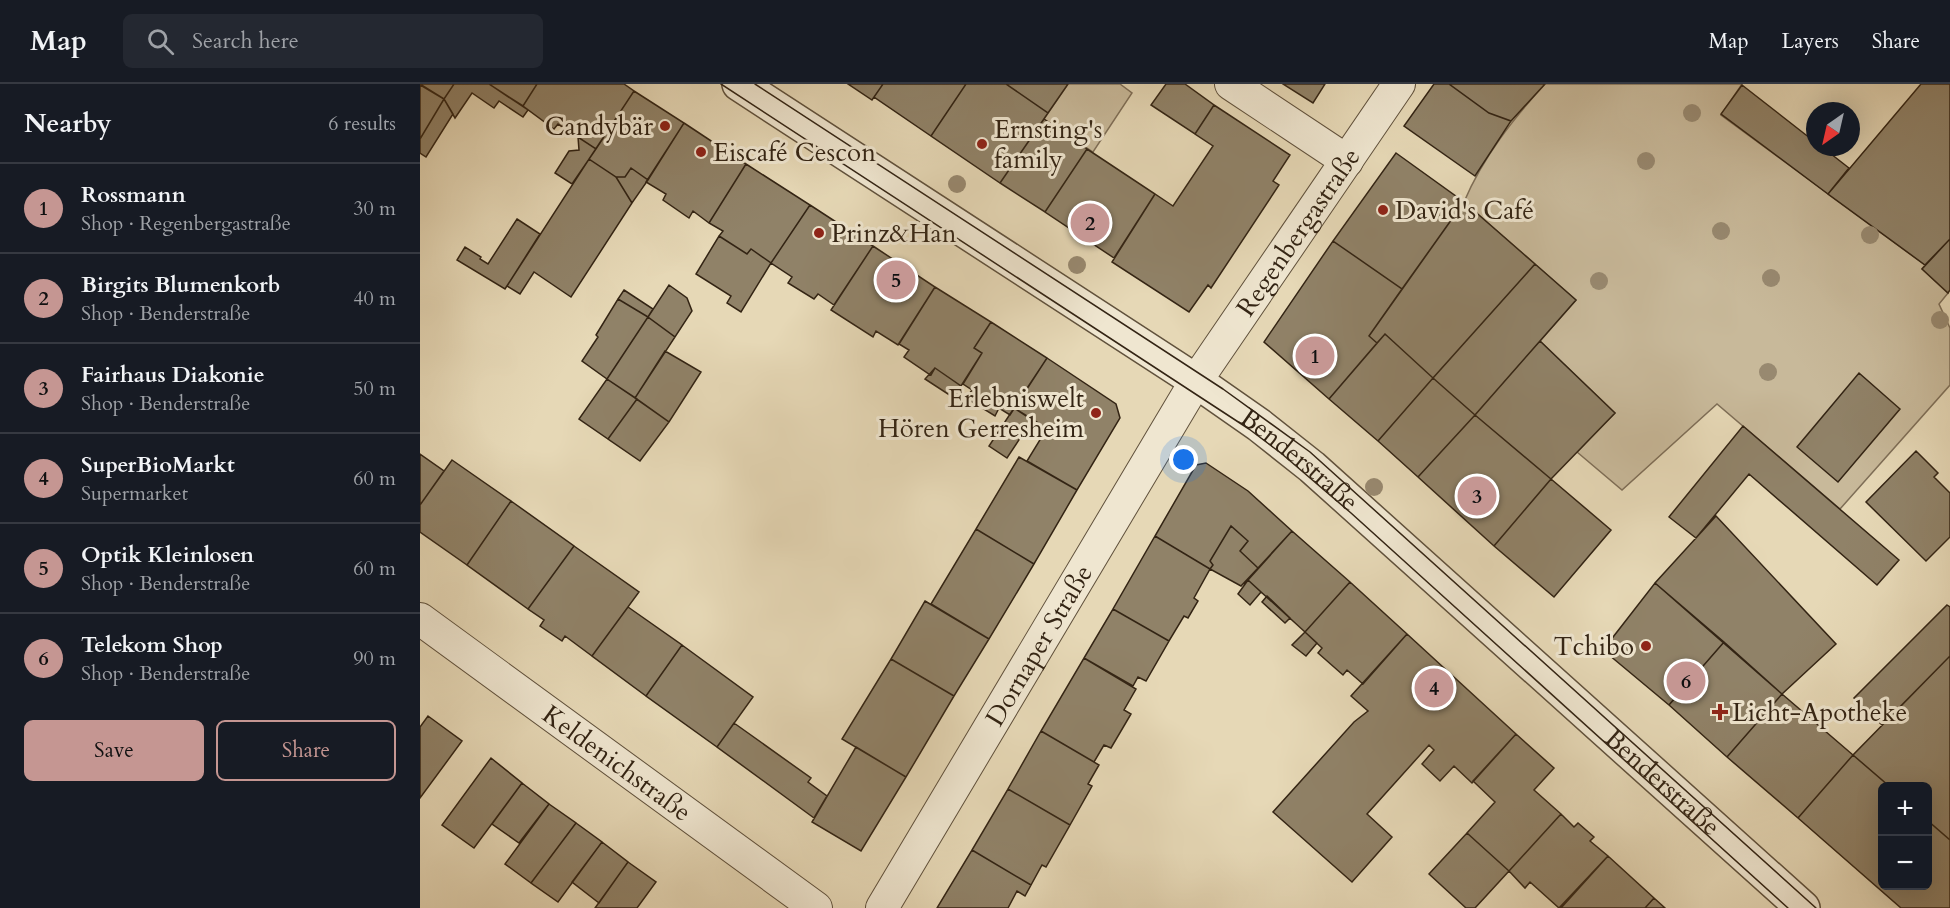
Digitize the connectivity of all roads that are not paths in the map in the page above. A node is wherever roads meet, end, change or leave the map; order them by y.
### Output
1 (739, 84) edge
2 (1231, 84) edge
3 (1399, 84) edge
4 (1347, 161) junction
5 (1196, 381) junction
6 (420, 619) edge
7 (816, 908) edge
8 (882, 908) edge
9 (1803, 908) edge

1 - 5 street, Benderstraße
2 - 4 street
3 - 4 street, Regenbergastraße
4 - 5 street, Regenbergastraße
5 - 8 street, Dornaper Straße
5 - 9 street, Benderstraße
6 - 7 street, Keldenichstraße

